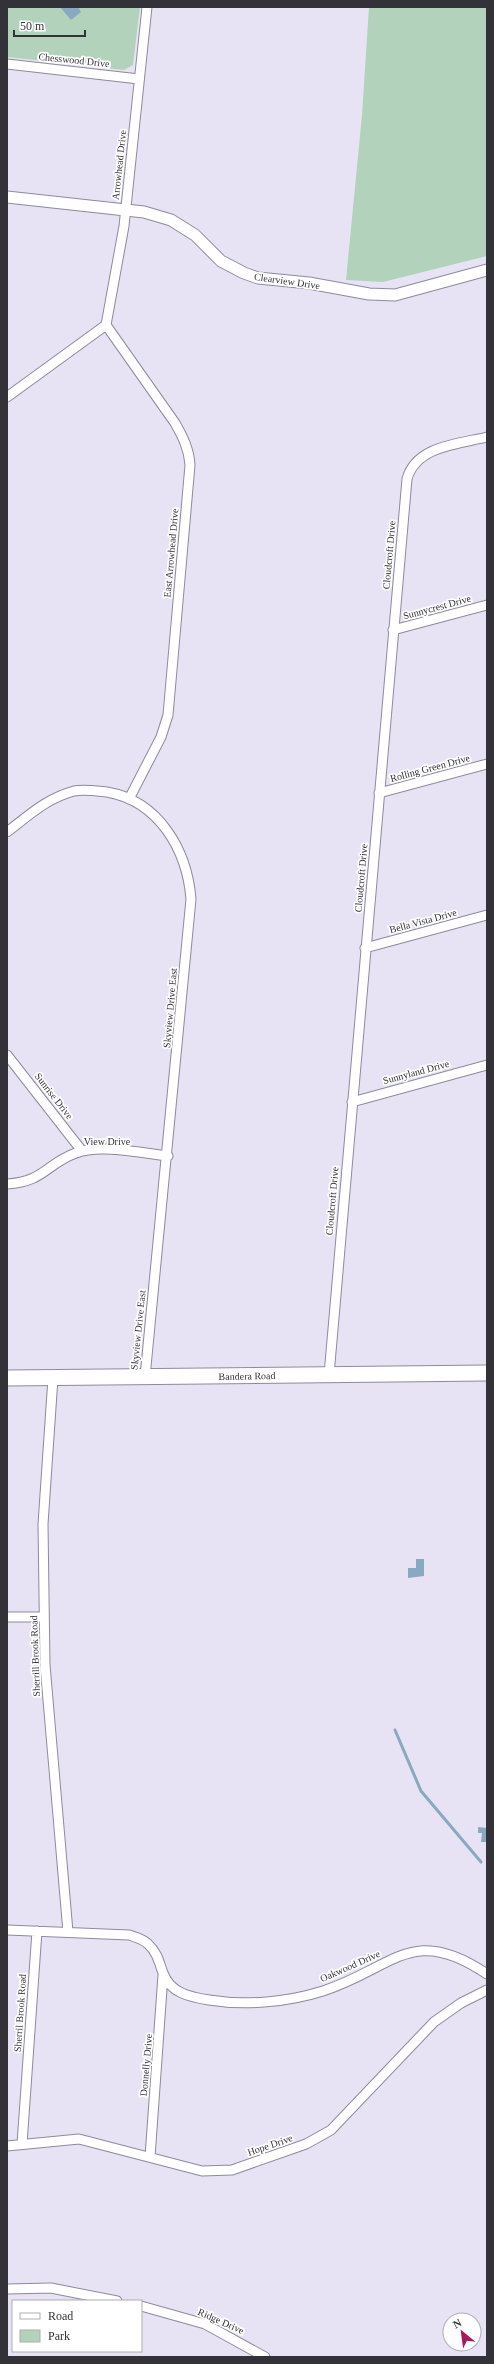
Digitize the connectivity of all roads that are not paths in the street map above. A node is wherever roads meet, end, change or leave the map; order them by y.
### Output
1 (147, 7) edge
2 (7, 64) edge
3 (139, 79) junction
4 (7, 197) edge
5 (125, 211) junction
6 (487, 270) edge
7 (106, 325) junction
8 (7, 396) edge
9 (487, 437) edge
10 (487, 605) edge
11 (393, 630) junction
12 (487, 764) edge
13 (379, 793) junction
14 (129, 799) junction
15 (7, 832) edge
16 (487, 915) edge
17 (365, 948) junction
18 (7, 1055) edge
19 (487, 1065) edge
20 (352, 1102) junction
21 (82, 1151) junction
22 (168, 1156) junction
23 (7, 1184) edge
24 (487, 1373) edge
25 (329, 1375) junction
26 (145, 1377) junction
27 (7, 1378) edge
28 (53, 1378) junction
29 (7, 1617) edge
30 (44, 1617) junction
31 (7, 1930) edge
32 (37, 1931) junction
33 (68, 1932) junction
34 (163, 1974) junction
35 (487, 1974) edge
36 (487, 1990) edge
37 (22, 2144) junction
38 (7, 2146) edge
39 (150, 2157) junction
40 (7, 2289) edge
41 (112, 2300) edge
42 (142, 2306) edge
43 (265, 2357) edge

1 - 3 street, Arrowhead Drive
2 - 3 street, Chesswood Drive
3 - 5 street, Arrowhead Drive
4 - 5 street, Clearview Drive
5 - 6 street, Clearview Drive
5 - 7 street, Arrowhead Drive
7 - 8 street
7 - 14 street, East Arrowhead Drive
9 - 11 street, Cloudcroft Drive
10 - 11 street, Sunnycrest Drive
11 - 13 street, Cloudcroft Drive
12 - 13 street, Rolling Green Drive
13 - 17 street, Cloudcroft Drive
14 - 15 street, Skyview Drive East
14 - 22 street, Skyview Drive East
16 - 17 street, Bella Vista Drive
17 - 20 street, Cloudcroft Drive
18 - 21 street, Sunrise Drive
19 - 20 street, Sunnyland Drive
20 - 25 street, Cloudcroft Drive
21 - 22 street, View Drive
21 - 23 street, View Drive
22 - 26 street, Skyview Drive East
24 - 25 main road, Bandera Road
25 - 26 main road, Bandera Road
26 - 28 main road, Bandera Road
27 - 28 main road, Bandera Road
28 - 30 street, Sherrill Brook Road
29 - 30 street
30 - 33 street, Sherrill Brook Road
31 - 32 street, Oakwood Drive
32 - 33 street, Oakwood Drive
32 - 37 street, Sherril Brook Road
33 - 34 street, Oakwood Drive
34 - 35 street, Oakwood Drive
34 - 39 street, Donnelly Drive
36 - 39 street, Hope Drive
37 - 38 street, Hope Drive
37 - 39 street, Hope Drive
40 - 41 street
42 - 43 street, Ridge Drive

